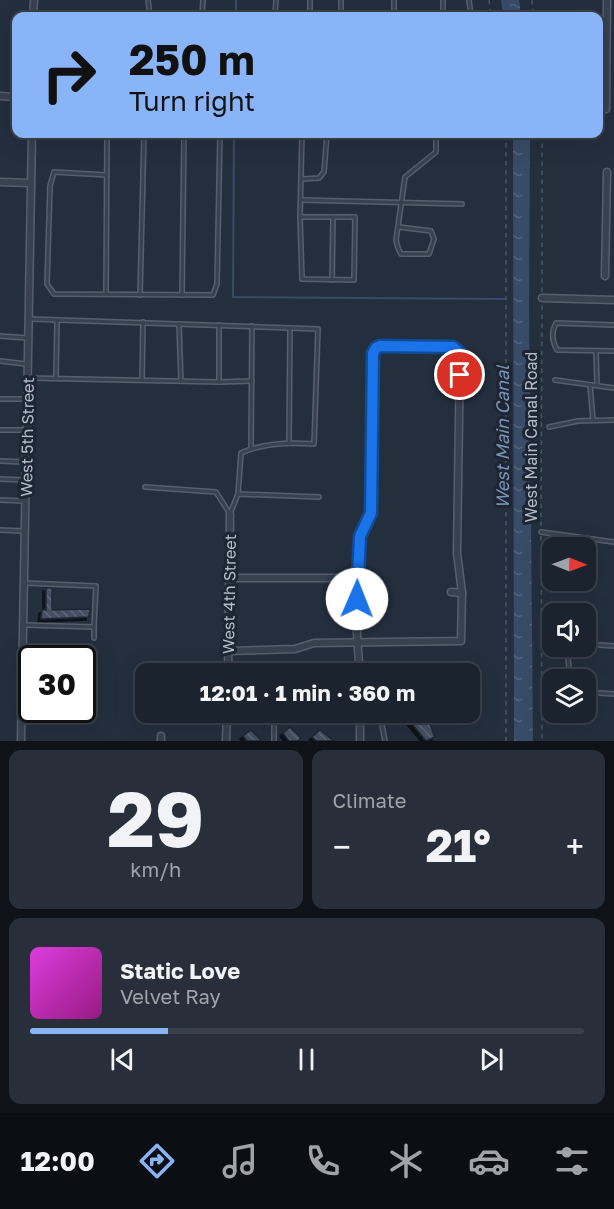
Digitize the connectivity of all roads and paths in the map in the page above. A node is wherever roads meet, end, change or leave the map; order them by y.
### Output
1 (607, 0) edge
2 (610, 10) edge
3 (606, 19) joint
4 (606, 109) dead end
5 (32, 138) edge
6 (107, 138) edge
7 (144, 138) edge
8 (184, 138) edge
9 (220, 138) edge
10 (302, 138) edge
11 (327, 138) edge
12 (436, 138) edge
13 (506, 138) edge
14 (542, 138) edge
15 (607, 172) dead end
16 (106, 175) junction
17 (301, 179) junction
18 (0, 182) edge
19 (31, 183) junction
20 (610, 187) edge
21 (301, 200) junction
22 (401, 202) junction
23 (462, 204) dead end
24 (300, 217) junction
25 (333, 217) junction
26 (399, 227) junction
27 (605, 276) dead end
28 (332, 280) junction
29 (106, 294) junction
30 (140, 295) junction
31 (182, 295) junction
32 (542, 298) junction
33 (614, 300) edge
34 (29, 319) junction
35 (57, 320) junction
36 (143, 322) junction
37 (179, 324) junction
38 (219, 325) junction
39 (614, 325) edge
40 (252, 326) junction
41 (290, 328) junction
42 (0, 336) edge
43 (28, 338) junction
44 (596, 351) junction
45 (614, 351) edge
46 (0, 361) edge
47 (28, 365) junction
48 (28, 378) junction
49 (56, 378) junction
50 (555, 380) dead end
51 (142, 381) junction
52 (181, 381) junction
53 (252, 381) junction
54 (219, 382) junction
55 (591, 385) junction
56 (597, 386) junction
57 (614, 388) edge
58 (0, 399) edge
59 (27, 399) junction
60 (593, 420) junction
61 (614, 420) edge
62 (549, 427) dead end
63 (0, 430) edge
64 (27, 430) junction
65 (289, 442) junction
66 (251, 448) junction
67 (0, 461) edge
68 (26, 462) junction
69 (0, 479) edge
70 (26, 480) junction
71 (145, 487) dead end
72 (238, 494) junction
73 (319, 497) dead end
74 (0, 500) edge
75 (26, 501) junction
76 (230, 514) junction
77 (0, 530) edge
78 (25, 531) junction
79 (541, 532) junction
80 (614, 542) edge
81 (230, 578) junction
82 (357, 578) junction
83 (24, 583) junction
84 (451, 592) dead end
85 (462, 592) junction
86 (23, 625) junction
87 (94, 627) junction
88 (94, 638) dead end
89 (357, 642) junction
90 (596, 645) edge
91 (614, 646) edge
92 (228, 651) junction
93 (228, 663) edge
94 (359, 663) edge
95 (596, 693) edge
96 (614, 694) edge
97 (227, 723) edge
98 (274, 723) edge
99 (360, 723) edge
100 (382, 723) edge
101 (21, 741) edge
102 (226, 741) edge
103 (274, 741) edge
104 (360, 741) edge
105 (385, 741) edge
106 (506, 741) edge
107 (542, 741) edge

1 - 2 street
2 - 3 street
3 - 4 street
5 - 19 street, West 5th Street
6 - 16 lane
7 - 30 lane
8 - 31 lane
9 - 31 lane
10 - 17 lane
11 - 17 lane
12 - 22 lane
13 - 106 path, West Main Canal Road
14 - 32 path, West Main Canal Road
15 - 20 street
16 - 29 lane
16 - 29 lane
17 - 21 lane
18 - 19 street
19 - 34 street, West 5th Street
20 - 27 street
21 - 22 lane
21 - 24 lane
22 - 23 lane
22 - 26 lane
24 - 25 lane
24 - 28 lane
25 - 28 lane
25 - 28 lane
26 - 26 lane
29 - 30 lane
30 - 31 lane
32 - 33 street
32 - 79 path, West Main Canal Road
34 - 35 lane
34 - 43 street, West 5th Street
35 - 36 lane
35 - 49 lane
36 - 37 lane
36 - 51 lane
37 - 38 lane
37 - 52 lane
38 - 40 lane
38 - 54 lane
39 - 44 lane
40 - 41 lane
40 - 53 lane
41 - 65 lane
41 - 65 lane
42 - 43 lane
43 - 47 street, West 5th Street
44 - 45 lane
44 - 56 lane
46 - 47 lane
47 - 48 street, West 5th Street
48 - 49 lane
48 - 59 street, West 5th Street
49 - 51 lane
50 - 55 lane
51 - 52 lane
52 - 54 lane
53 - 54 lane
53 - 66 lane
55 - 56 lane
55 - 60 lane
56 - 57 lane
58 - 59 lane
59 - 64 street, West 5th Street
60 - 61 lane
60 - 62 lane
63 - 64 lane
64 - 68 street, West 5th Street
65 - 66 lane
66 - 72 lane
67 - 68 lane
68 - 70 street, West 5th Street
69 - 70 lane
70 - 75 street, West 5th Street
71 - 76 lane
72 - 73 lane
72 - 76 lane
74 - 75 lane
75 - 78 street, West 5th Street
76 - 81 street, West 4th Street
77 - 78 lane
78 - 83 street, West 5th Street
79 - 80 lane
79 - 107 path, West Main Canal Road
81 - 82 street
81 - 92 street, West 4th Street
82 - 85 street
82 - 89 street
83 - 86 street, West 5th Street
83 - 87 lane
84 - 85 street
85 - 89 street
86 - 87 lane
86 - 101 street, West 5th Street
87 - 88 lane
89 - 92 street
89 - 94 street
90 - 91 lane
92 - 93 street, West 4th Street
95 - 96 lane
97 - 102 street
98 - 103 lane
99 - 104 street
100 - 105 lane

